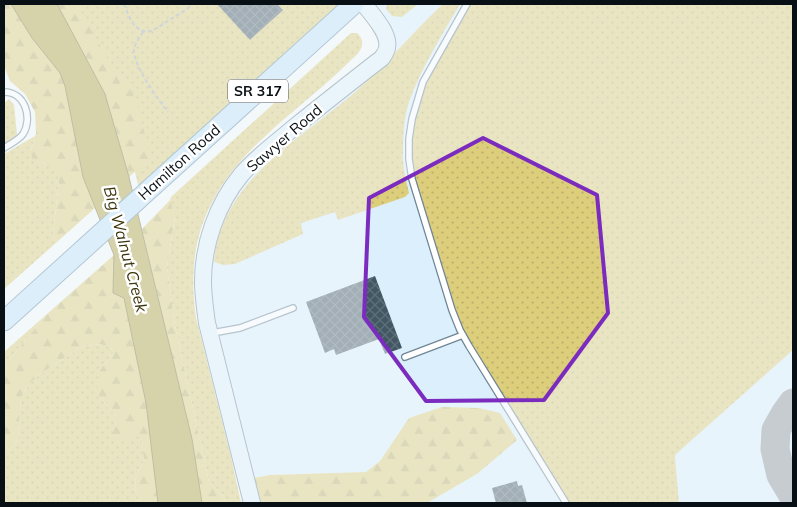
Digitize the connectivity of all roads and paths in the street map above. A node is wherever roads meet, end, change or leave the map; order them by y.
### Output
1 (124, 4) edge
2 (192, 4) edge
3 (354, 4) edge
4 (364, 4) edge
5 (467, 4) edge
6 (143, 32) junction
7 (4, 92) edge
8 (168, 112) dead end
9 (4, 148) edge
10 (293, 308) dead end
11 (4, 321) edge
12 (210, 334) junction
13 (463, 335) junction
14 (405, 357) dead end
15 (252, 503) edge
16 (566, 503) edge

1 - 6 path
2 - 6 path
3 - 11 main road, Hamilton Road / SR 317
4 - 12 street, Sawyer Road
5 - 13 lane
6 - 8 path
7 - 9 lane
10 - 12 lane
12 - 15 street, Sawyer Road
13 - 14 lane
13 - 16 lane

